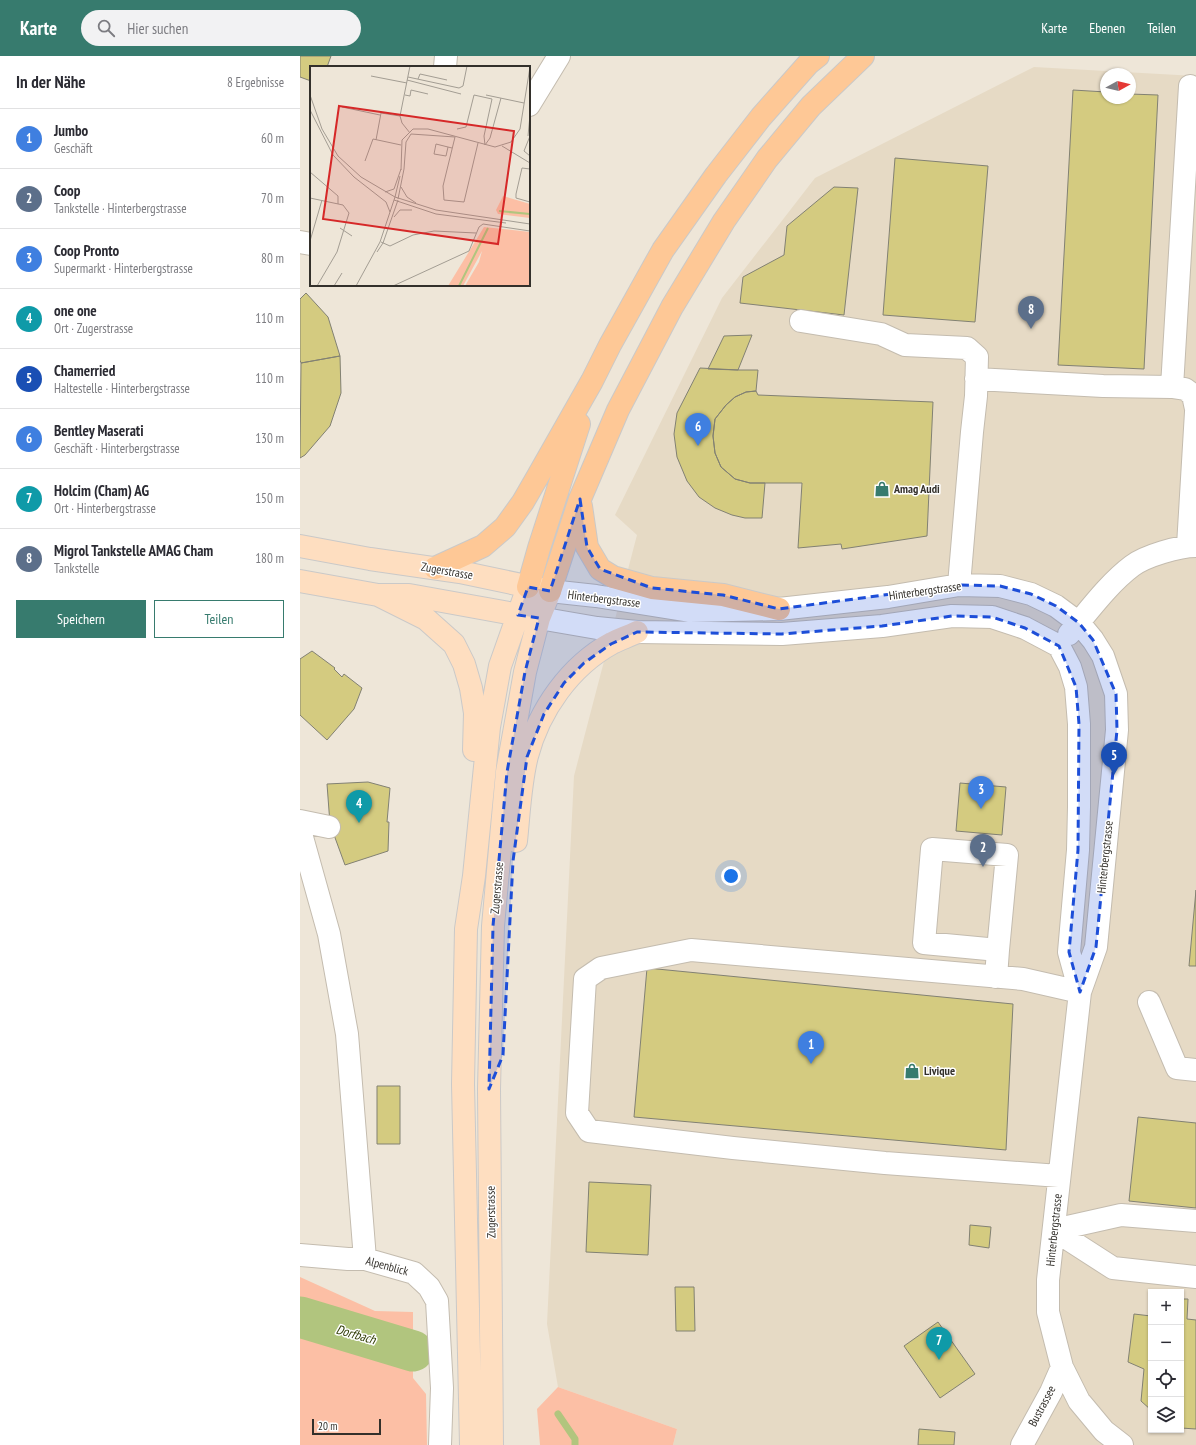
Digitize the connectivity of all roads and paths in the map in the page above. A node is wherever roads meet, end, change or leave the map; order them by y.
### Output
1 (446, 56) edge
2 (559, 56) edge
3 (818, 56) edge
4 (863, 56) edge
5 (445, 66) edge
6 (1190, 86) dead end
7 (530, 104) edge
8 (300, 242) edge
9 (310, 244) edge
10 (802, 321) dead end
11 (976, 380) junction
12 (592, 381) junction
13 (1172, 387) junction
14 (1196, 410) edge
15 (580, 499) junction
16 (300, 546) edge
17 (1192, 546) edge
18 (434, 568) junction
19 (300, 581) edge
20 (959, 585) junction
21 (528, 587) junction
22 (550, 591) junction
23 (378, 596) junction
24 (778, 609) junction
25 (518, 615) junction
26 (539, 618) junction
27 (1079, 623) junction
28 (637, 632) junction
29 (1059, 646) junction
30 (300, 821) edge
31 (329, 827) dead end
32 (300, 830) edge
33 (466, 929) junction
34 (998, 950) junction
35 (996, 977) junction
36 (1080, 992) junction
37 (1149, 1002) dead end
38 (1196, 1070) edge
39 (489, 1089) junction
40 (1059, 1176) junction
41 (1196, 1221) edge
42 (1054, 1230) junction
43 (300, 1255) edge
44 (365, 1259) junction
45 (1196, 1278) edge
46 (1062, 1367) junction
47 (440, 1445) edge
48 (470, 1445) edge
49 (492, 1445) edge
50 (1022, 1445) edge
51 (1122, 1445) edge

1 - 5 street
2 - 7 street
3 - 12 highway
4 - 15 highway
6 - 13 street
8 - 9 street
10 - 11 street
11 - 13 street
11 - 20 street
12 - 18 highway
12 - 21 highway
13 - 14 street
14 - 17 street
15 - 22 highway
15 - 24 highway
16 - 18 main road, Zugerstrasse
17 - 27 street
18 - 21 main road, Zugerstrasse
19 - 23 main road
20 - 24 street, Hinterbergstrasse
20 - 27 street, Hinterbergstrasse
21 - 22 main road, Zugerstrasse
21 - 25 main road, Zugerstrasse
22 - 24 street, Hinterbergstrasse
22 - 26 main road, Zugerstrasse
23 - 25 main road
23 - 33 main road
25 - 26 main road
25 - 33 main road, Zugerstrasse
26 - 28 street
26 - 39 main road, Zugerstrasse
27 - 29 street
27 - 36 street, Hinterbergstrasse
28 - 29 street
28 - 39 main road
29 - 36 street, Hinterbergstrasse
30 - 31 street
32 - 44 street
33 - 48 main road, Zugerstrasse
34 - 34 street
34 - 35 street
35 - 36 street
35 - 40 street
36 - 40 street, Hinterbergstrasse
37 - 38 street
39 - 49 main road, Zugerstrasse
40 - 42 street, Hinterbergstrasse
41 - 42 street
42 - 45 street
42 - 46 street, Hinterbergstrasse
43 - 44 street, Alpenblick
44 - 47 street, Alpenblick
46 - 50 street, Bustrassee
46 - 51 street, Hinterbergstrasse

